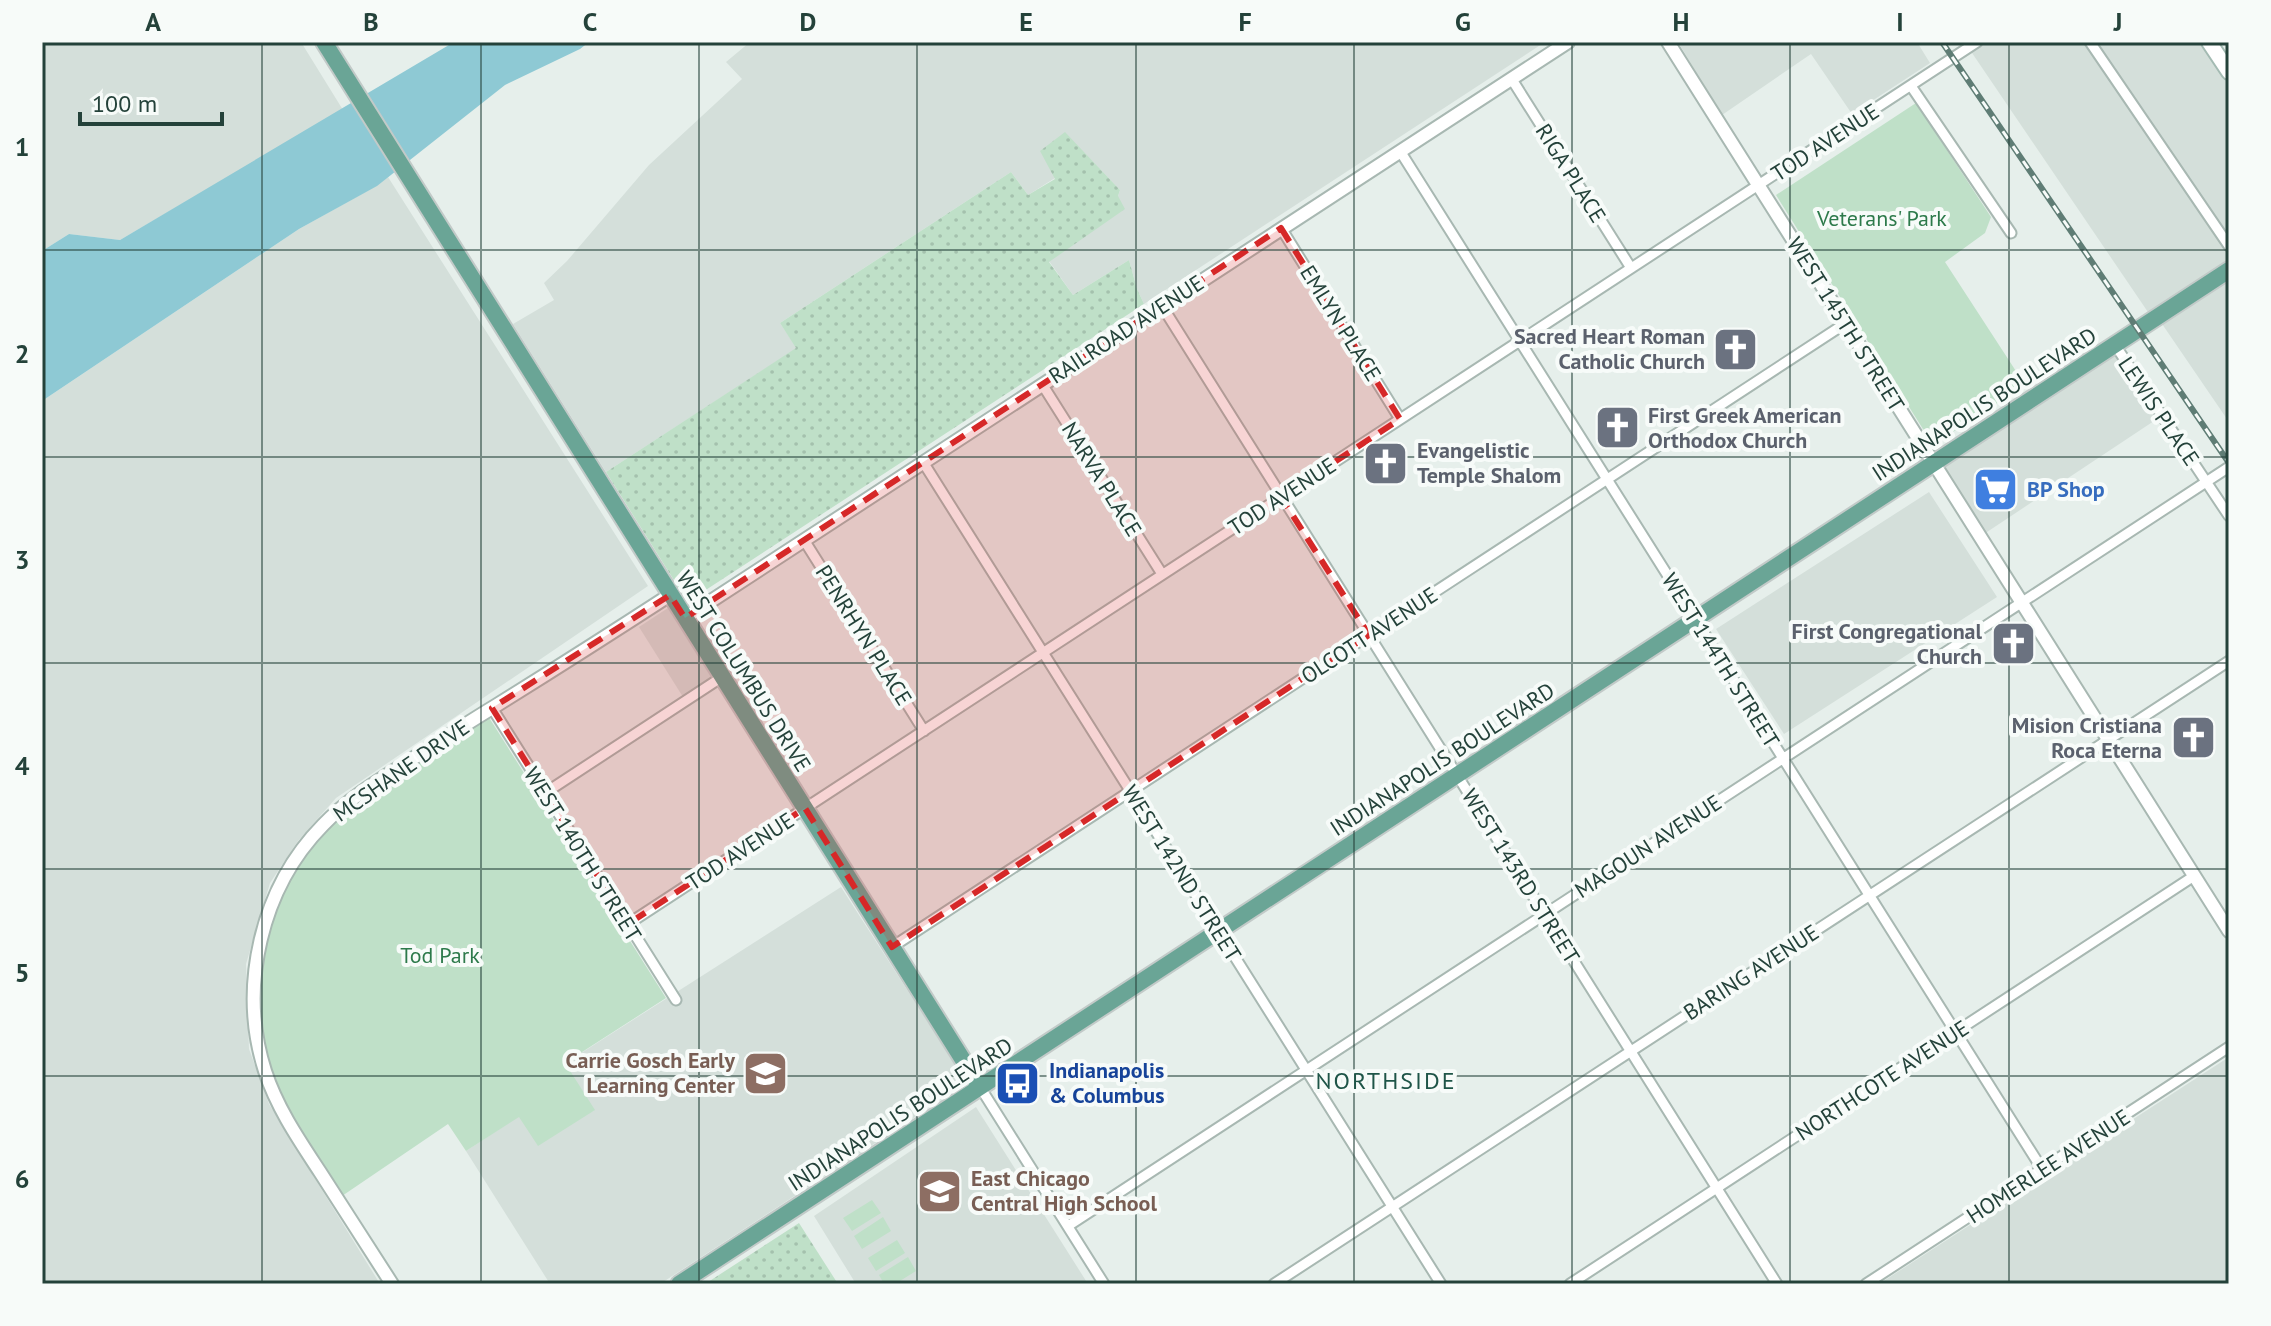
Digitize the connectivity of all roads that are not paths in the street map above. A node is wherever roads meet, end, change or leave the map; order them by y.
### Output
1 (324, 42) edge
2 (1568, 42) edge
3 (1668, 42) edge
4 (1977, 42) edge
5 (2090, 42) edge
6 (2209, 42) edge
7 (2229, 72) edge
8 (1511, 78) junction
9 (1911, 86) junction
10 (1400, 151) junction
11 (1758, 185) junction
12 (1281, 228) junction
13 (2011, 233) dead end
14 (2229, 246) edge
15 (1631, 268) junction
16 (2229, 270) edge
17 (1162, 306) junction
18 (1846, 323) junction
19 (1520, 341) junction
20 (2115, 345) junction
21 (1042, 384) junction
22 (1400, 419) junction
23 (923, 462) junction
24 (1934, 464) junction
25 (2229, 467) edge
26 (1607, 480) junction
27 (2206, 482) junction
28 (1281, 497) junction
29 (2229, 516) edge
30 (804, 540) junction
31 (1162, 574) junction
32 (670, 595) junction
33 (2022, 603) junction
34 (685, 618) junction
35 (1695, 620) junction
36 (1369, 635) junction
37 (1043, 652) junction
38 (2229, 661) edge
39 (722, 677) junction
40 (492, 708) junction
41 (924, 731) junction
42 (2108, 740) junction
43 (1783, 759) junction
44 (1457, 775) junction
45 (1130, 791) junction
46 (545, 793) junction
47 (805, 808) junction
48 (2194, 876) junction
49 (1870, 895) junction
50 (1545, 914) junction
51 (628, 924) junction
52 (1219, 931) junction
53 (2229, 931) edge
54 (892, 947) junction
55 (676, 1000) dead end
56 (1956, 1033) junction
57 (2229, 1047) edge
58 (1631, 1051) junction
59 (1307, 1070) junction
60 (980, 1087) junction
61 (2042, 1169) junction
62 (1717, 1188) junction
63 (1392, 1207) junction
64 (1068, 1226) junction
65 (392, 1284) edge
66 (679, 1284) edge
67 (1104, 1284) edge
68 (1274, 1284) edge
69 (1441, 1284) edge
70 (1570, 1284) edge
71 (1777, 1284) edge
72 (1866, 1284) edge

1 - 32 main road, WEST COLUMBUS DRIVE
2 - 8 street, RAILROAD AVENUE
3 - 11 street, WEST 145TH STREET
4 - 9 street, TOD AVENUE
5 - 14 street
6 - 7 main road
8 - 10 street, RAILROAD AVENUE
8 - 15 street, RIGA PLACE
9 - 11 street, TOD AVENUE
9 - 13 street
10 - 12 street, RAILROAD AVENUE
10 - 19 street, WEST 144TH STREET
11 - 15 street, TOD AVENUE
11 - 18 street, WEST 145TH STREET
12 - 17 street, RAILROAD AVENUE
12 - 22 street, EMLYN PLACE
15 - 19 street, TOD AVENUE
16 - 20 main road, INDIANAPOLIS BOULEVARD
17 - 21 street, RAILROAD AVENUE
17 - 28 street, WEST 143RD STREET
18 - 24 street, WEST 145TH STREET
18 - 26 street, OLCOTT AVENUE
19 - 22 street, TOD AVENUE
19 - 26 street, WEST 144TH STREET
20 - 24 main road, INDIANAPOLIS BOULEVARD
20 - 27 street, LEWIS PLACE
21 - 23 street, RAILROAD AVENUE
21 - 31 street, NARVA PLACE
22 - 28 street, TOD AVENUE
23 - 30 street, RAILROAD AVENUE
23 - 37 street, WEST 142ND STREET
24 - 33 street, WEST 145TH STREET
24 - 35 main road, INDIANAPOLIS BOULEVARD
25 - 27 street, MAGOUN AVENUE
26 - 35 street, WEST 144TH STREET
26 - 36 street, OLCOTT AVENUE
27 - 29 street, LEWIS PLACE
27 - 33 street, MAGOUN AVENUE
28 - 31 street, TOD AVENUE
28 - 36 street, WEST 143RD STREET
30 - 34 street, RAILROAD AVENUE
30 - 41 street, PENRHYN PLACE
31 - 37 street, TOD AVENUE
32 - 34 main road, WEST COLUMBUS DRIVE
32 - 40 street, MCSHANE DRIVE
33 - 42 street, WEST 145TH STREET
33 - 43 street, MAGOUN AVENUE
34 - 39 main road, WEST COLUMBUS DRIVE
35 - 43 street, WEST 144TH STREET
35 - 44 main road, INDIANAPOLIS BOULEVARD
36 - 44 street, WEST 143RD STREET
36 - 45 street, OLCOTT AVENUE
37 - 41 street, TOD AVENUE
37 - 45 street, WEST 142ND STREET
38 - 42 street, BARING AVENUE
39 - 46 street
39 - 47 main road, WEST COLUMBUS DRIVE
40 - 46 street, WEST 140TH STREET
40 - 65 street, MCSHANE DRIVE
41 - 47 street, TOD AVENUE
42 - 48 street, WEST 145TH STREET
42 - 49 street, BARING AVENUE
43 - 49 street, WEST 144TH STREET
43 - 50 street, MAGOUN AVENUE
44 - 50 street, WEST 143RD STREET
44 - 52 main road, INDIANAPOLIS BOULEVARD
45 - 52 street, WEST 142ND STREET
45 - 54 street, OLCOTT AVENUE
46 - 51 street, WEST 140TH STREET
47 - 51 street, TOD AVENUE
47 - 54 main road, WEST COLUMBUS DRIVE
48 - 53 street, WEST 145TH STREET
48 - 56 street, NORTHCOTE AVENUE
49 - 56 street, WEST 144TH STREET
49 - 58 street, BARING AVENUE
50 - 58 street, WEST 143RD STREET
50 - 59 street, MAGOUN AVENUE
51 - 55 street, WEST 140TH STREET
52 - 59 street, WEST 142ND STREET
52 - 60 main road, INDIANAPOLIS BOULEVARD
54 - 60 main road, WEST COLUMBUS DRIVE
56 - 61 street, WEST 144TH STREET
56 - 62 street, NORTHCOTE AVENUE
57 - 61 street, HOMERLEE AVENUE
58 - 62 street, WEST 143RD STREET
58 - 63 street, BARING AVENUE
59 - 63 street, WEST 142ND STREET
59 - 64 street, MAGOUN AVENUE
60 - 64 street, WEST COLUMBUS DRIVE
60 - 66 main road, INDIANAPOLIS BOULEVARD
61 - 72 street, HOMERLEE AVENUE
62 - 70 street, NORTHCOTE AVENUE
62 - 71 street, WEST 143RD STREET
63 - 68 street, BARING AVENUE
63 - 69 street, WEST 142ND STREET
64 - 67 street, WEST COLUMBUS DRIVE

